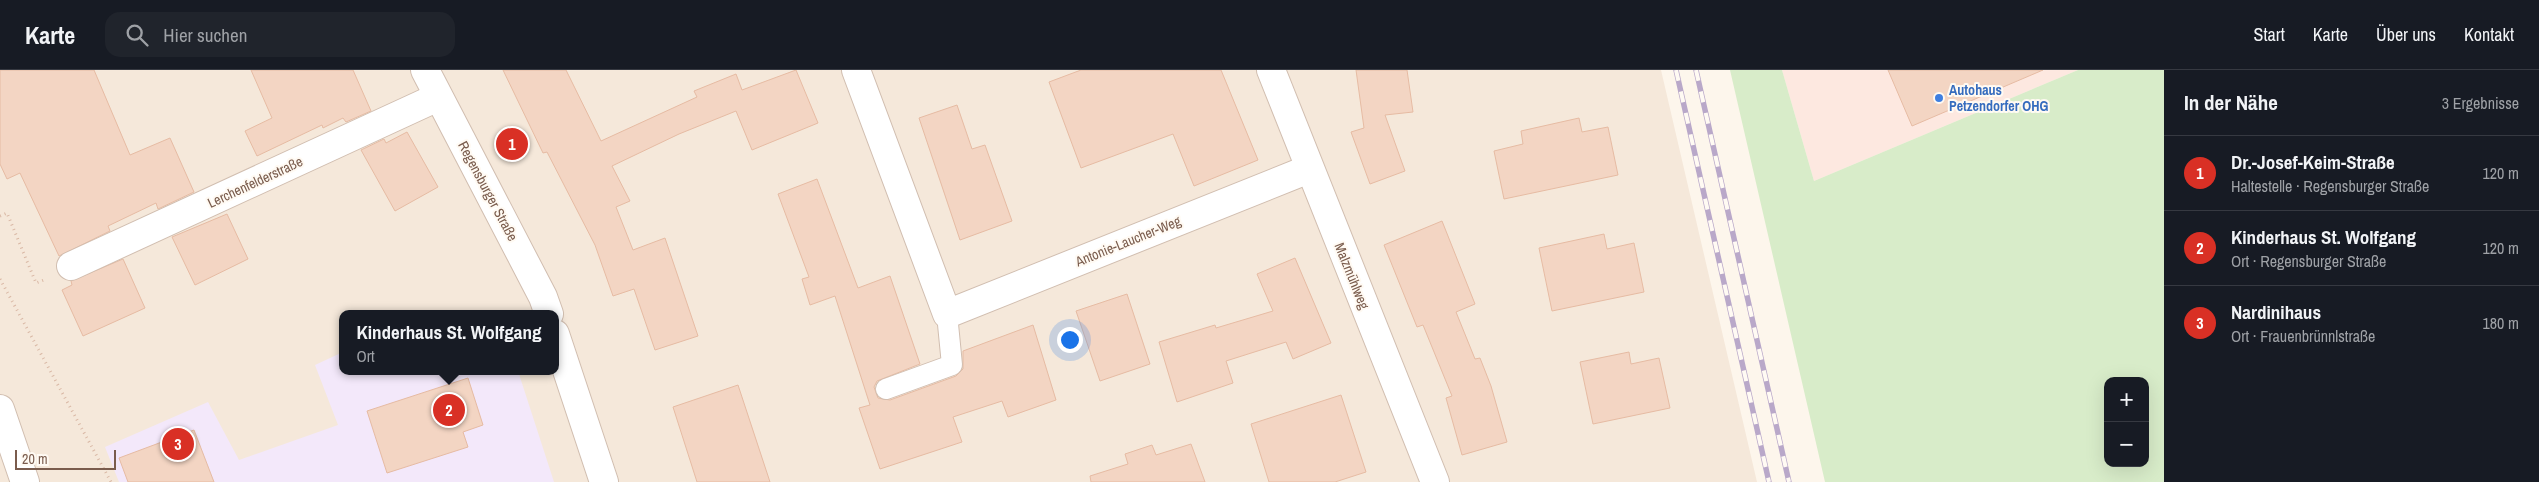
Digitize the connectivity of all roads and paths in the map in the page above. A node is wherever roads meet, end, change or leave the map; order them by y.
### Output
1 (425, 70) edge
2 (856, 70) edge
3 (1271, 70) edge
4 (438, 96) junction
5 (1309, 169) junction
6 (0, 216) edge
7 (71, 266) joint
8 (0, 279) edge
9 (548, 310) edge
10 (947, 314) junction
11 (559, 346) edge
12 (886, 389) dead end
13 (0, 408) edge
14 (25, 482) edge
15 (111, 482) edge
16 (604, 482) edge
17 (1434, 482) edge

1 - 4 street, Regensburger Straße
2 - 10 street
3 - 5 street, Malzmühlweg
4 - 7 street, Lerchenfelderstraße
4 - 9 street, Regensburger Straße
5 - 10 street, Antonie-Laucher-Weg
5 - 17 street, Malzmühlweg
6 - 7 path
8 - 15 path
10 - 12 lane
11 - 16 street
13 - 14 street

